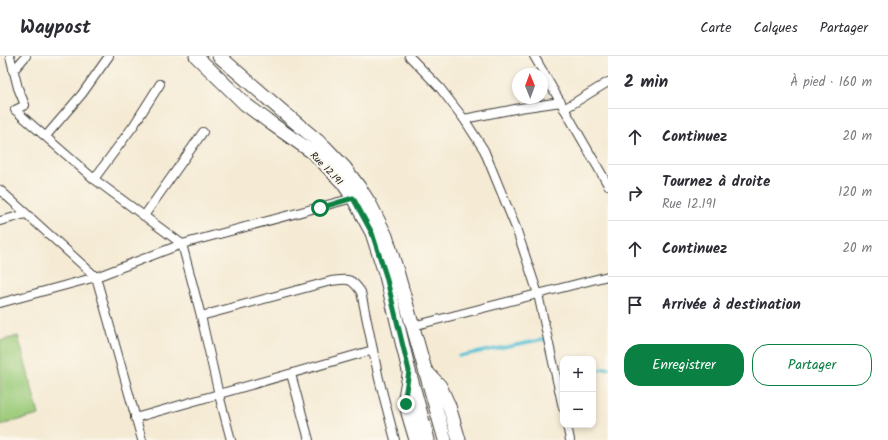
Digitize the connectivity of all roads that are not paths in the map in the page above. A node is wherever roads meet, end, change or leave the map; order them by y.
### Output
1 (10, 56) edge
2 (26, 56) edge
3 (109, 56) edge
4 (196, 56) edge
5 (219, 56) edge
6 (409, 56) edge
7 (534, 56) edge
8 (14, 71) junction
9 (608, 82) edge
10 (160, 84) dead end
11 (562, 106) junction
12 (464, 119) junction
13 (203, 132) dead end
14 (46, 136) junction
15 (94, 179) junction
16 (608, 185) edge
17 (0, 190) edge
18 (353, 198) junction
19 (26, 214) junction
20 (144, 216) junction
21 (0, 221) edge
22 (182, 244) junction
23 (608, 276) edge
24 (96, 277) junction
25 (538, 294) junction
26 (0, 303) edge
27 (201, 316) junction
28 (413, 326) junction
29 (373, 350) junction
30 (424, 369) junction
31 (409, 371) junction
32 (291, 374) junction
33 (560, 394) edge
34 (219, 395) junction
35 (136, 418) junction
36 (568, 428) edge
37 (142, 440) edge
38 (231, 440) edge
39 (309, 440) edge
40 (395, 440) edge
41 (416, 440) edge
42 (428, 440) edge
43 (444, 440) edge
44 (459, 440) edge
45 (570, 440) edge

1 - 8 street
2 - 8 street
3 - 14 street
4 - 18 main road, Rue 12.191
5 - 28 main road, Rue 12.191
6 - 12 street
7 - 11 street
8 - 14 street
9 - 11 street
10 - 15 street
11 - 12 street
11 - 16 street
12 - 25 street
13 - 20 street
14 - 15 street
15 - 20 street
17 - 19 street
18 - 22 street
18 - 31 main road, Rue 12.191
19 - 21 street
19 - 24 street
20 - 22 street
22 - 24 street
22 - 27 street
23 - 25 street
24 - 26 street
24 - 35 street
25 - 28 street
25 - 33 street
27 - 29 street
27 - 34 street
28 - 30 main road, Rue 12.191
29 - 32 street
29 - 40 street
30 - 43 main road, Rue 12.191
30 - 44 main road
31 - 41 main road
31 - 42 main road, Rue 12.191
32 - 34 street
32 - 39 street
34 - 35 street
34 - 38 street
35 - 37 street
36 - 45 street

